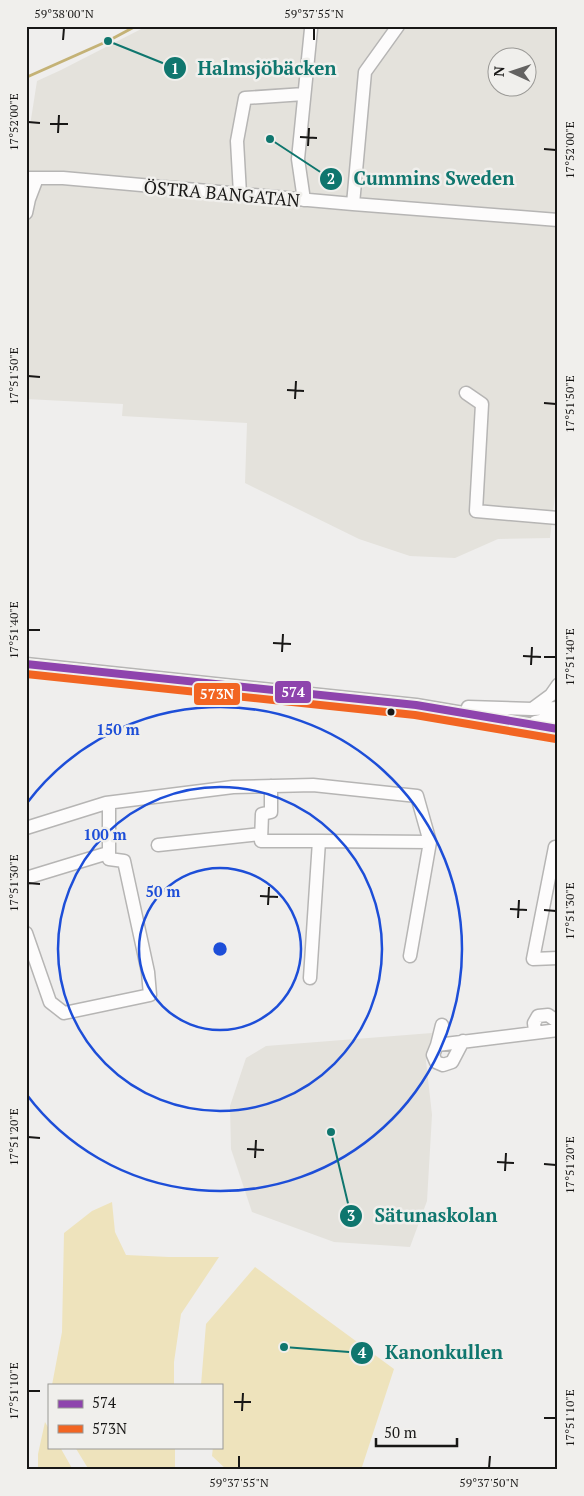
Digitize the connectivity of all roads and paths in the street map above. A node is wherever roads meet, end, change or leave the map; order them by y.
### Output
1 (398, 26) edge
2 (311, 30) dead end
3 (304, 94) junction
4 (32, 178) edge
5 (240, 194) junction
6 (304, 200) junction
7 (353, 204) junction
8 (26, 213) edge
9 (558, 220) edge
10 (466, 393) dead end
11 (558, 518) edge
12 (26, 664) edge
13 (558, 686) edge
14 (416, 705) junction
15 (532, 708) junction
16 (558, 708) edge
17 (558, 717) edge
18 (530, 723) junction
19 (558, 730) edge
20 (271, 786) junction
21 (109, 802) junction
22 (26, 828) edge
23 (262, 834) junction
24 (319, 842) junction
25 (430, 842) junction
26 (158, 845) dead end
27 (558, 848) edge
28 (108, 853) junction
29 (26, 878) edge
30 (26, 933) edge
31 (410, 956) dead end
32 (558, 958) edge
33 (310, 978) dead end
34 (558, 1022) edge
35 (442, 1025) dead end
36 (558, 1030) edge
37 (535, 1032) junction
38 (462, 1042) junction
39 (438, 1045) junction

1 - 7 street
2 - 3 street
3 - 5 street
3 - 6 street
4 - 5 street, ÖSTRA BANGATAN
4 - 8 street
5 - 6 street, ÖSTRA BANGATAN
6 - 7 street, ÖSTRA BANGATAN
7 - 9 street, ÖSTRA BANGATAN
10 - 11 street
12 - 14 street
13 - 15 street
14 - 15 street
14 - 18 street
15 - 16 street
17 - 18 street
18 - 19 street
20 - 21 street
20 - 23 street
20 - 25 street
21 - 22 street
21 - 28 street
23 - 24 street
23 - 26 street
24 - 25 street
24 - 33 street
25 - 31 street
27 - 32 street
28 - 29 street
28 - 30 street
34 - 37 street
35 - 39 street
36 - 37 street
37 - 38 street
38 - 39 street
38 - 39 street

